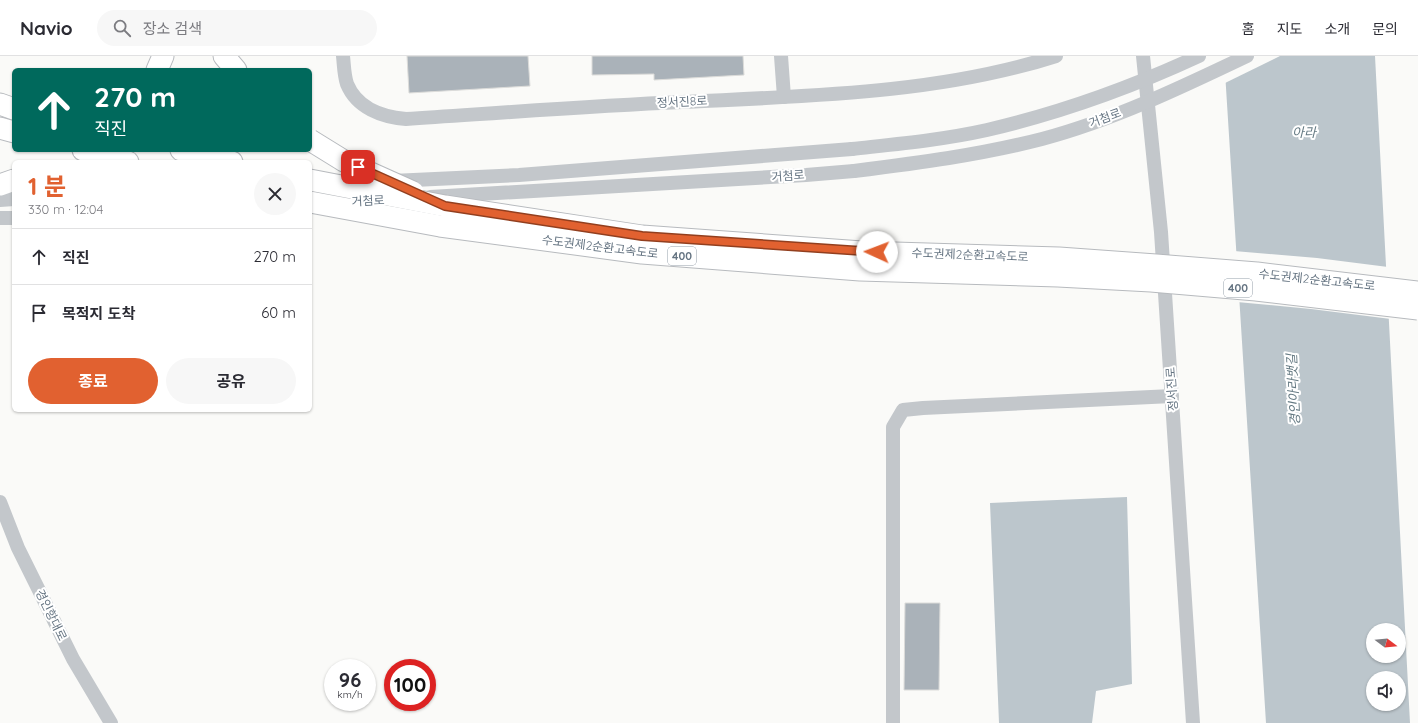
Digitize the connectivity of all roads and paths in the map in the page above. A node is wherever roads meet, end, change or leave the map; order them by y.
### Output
1 (164, 56) edge
2 (224, 56) edge
3 (343, 56) edge
4 (781, 56) edge
5 (1056, 56) edge
6 (1143, 56) edge
7 (1199, 56) edge
8 (1246, 56) edge
9 (158, 68) edge
10 (234, 68) edge
11 (784, 97) junction
12 (0, 104) edge
13 (12, 108) edge
14 (0, 128) edge
15 (12, 131) edge
16 (312, 141) edge
17 (90, 152) edge
18 (190, 152) edge
19 (120, 160) edge
20 (224, 160) edge
21 (312, 180) edge
22 (12, 181) edge
23 (0, 185) edge
24 (312, 185) edge
25 (12, 199) edge
26 (0, 200) edge
27 (312, 203) edge
28 (312, 203) edge
29 (445, 206) junction
30 (0, 218) edge
31 (12, 218) edge
32 (1418, 292) edge
33 (1418, 309) edge
34 (1172, 396) junction
35 (0, 502) edge
36 (111, 723) edge
37 (893, 723) edge
38 (1193, 723) edge

1 - 9 highway
2 - 10 highway
3 - 11 street, 정서진8로
4 - 11 street
5 - 11 street, 정서진8로
6 - 34 street, 정서진로
7 - 24 street, 거첨로, bridge
8 - 27 street, 거첨로, bridge
12 - 13 highway
14 - 15 highway
16 - 29 highway, bridge
17 - 19 highway
18 - 20 highway
21 - 29 highway, 수도권제2순환고속도로 / 400, bridge
22 - 23 highway
25 - 26 street
28 - 33 highway, 수도권제2순환고속도로 / 400, bridge
29 - 32 highway, 수도권제2순환고속도로 / 400, bridge
30 - 31 street
34 - 37 street
34 - 38 street, 정서진로
35 - 36 street, 경인항대로

